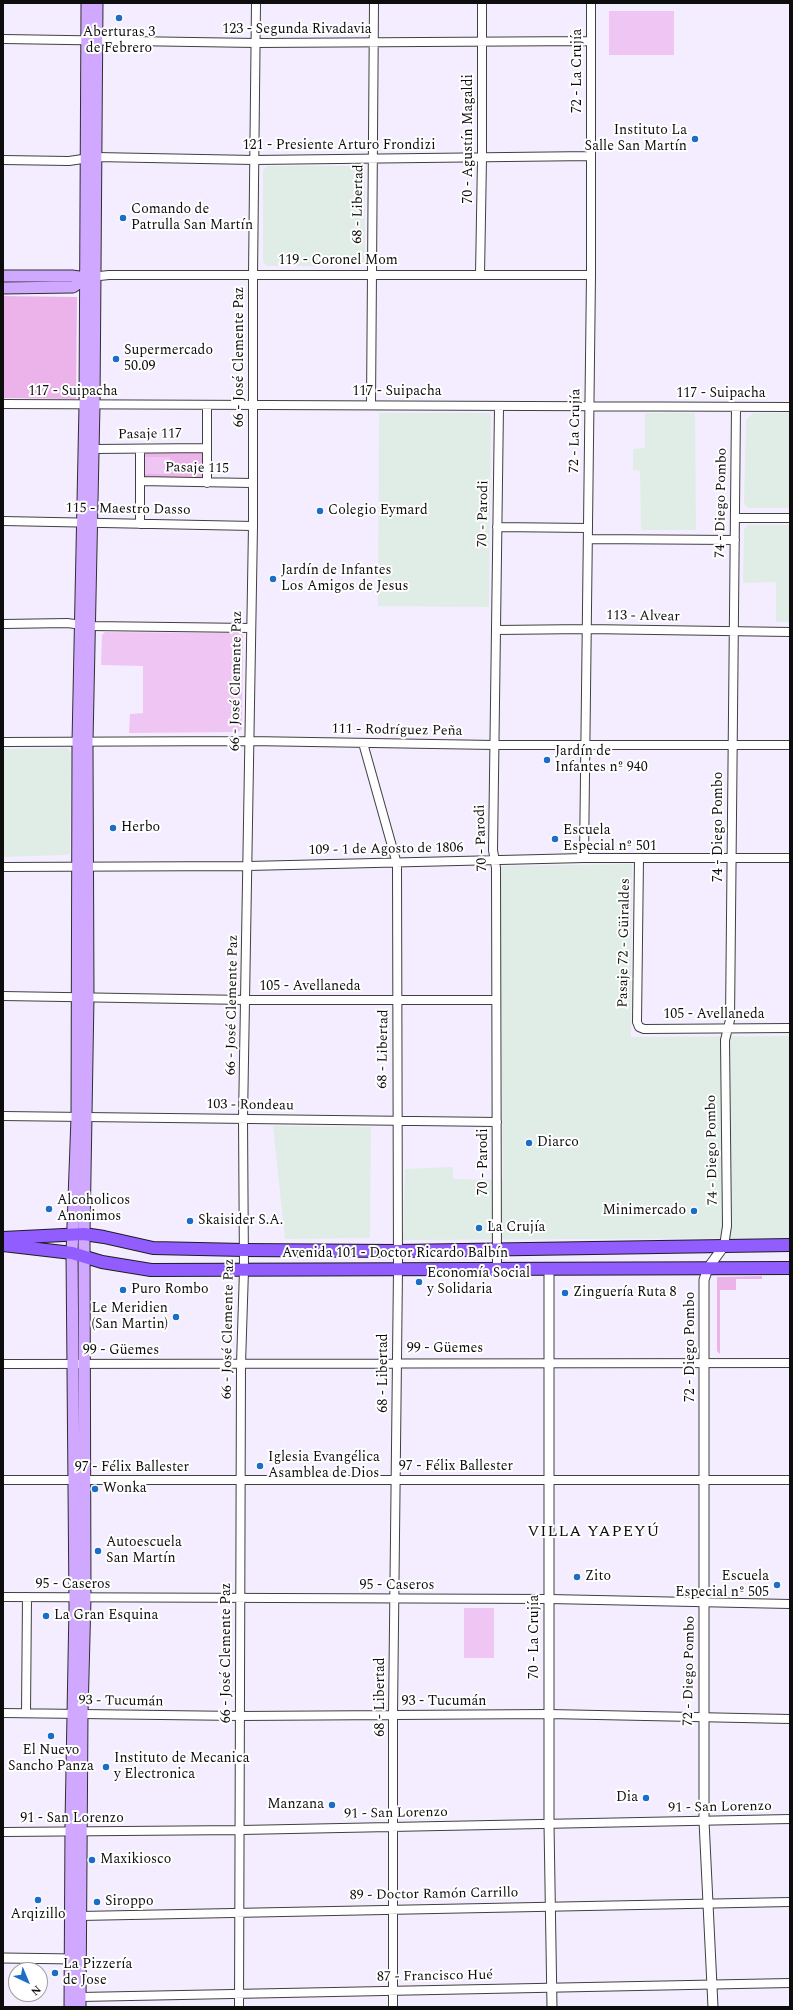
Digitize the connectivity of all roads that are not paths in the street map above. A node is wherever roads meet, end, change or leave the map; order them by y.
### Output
1 (87, 3) edge
2 (97, 3) edge
3 (256, 3) edge
4 (374, 3) edge
5 (482, 3) edge
6 (591, 3) edge
7 (3, 39) edge
8 (92, 39) junction
9 (590, 41) junction
10 (482, 42) junction
11 (256, 43) junction
12 (372, 43) junction
13 (591, 156) junction
14 (91, 157) junction
15 (482, 158) junction
16 (373, 159) junction
17 (3, 160) edge
18 (254, 160) junction
19 (253, 275) junction
20 (480, 275) junction
21 (591, 275) junction
22 (3, 276) edge
23 (371, 276) junction
24 (90, 277) junction
25 (3, 288) edge
26 (3, 404) edge
27 (90, 405) junction
28 (207, 405) junction
29 (254, 405) junction
30 (371, 405) junction
31 (590, 406) junction
32 (499, 407) junction
33 (736, 407) junction
34 (790, 407) edge
35 (208, 448) junction
36 (94, 449) junction
37 (140, 449) junction
38 (140, 481) junction
39 (207, 483) junction
40 (252, 483) junction
41 (736, 518) junction
42 (790, 518) edge
43 (3, 521) edge
44 (88, 522) junction
45 (140, 524) junction
46 (253, 526) junction
47 (497, 527) junction
48 (588, 528) junction
49 (589, 539) junction
50 (735, 540) junction
51 (3, 624) edge
52 (86, 626) junction
53 (251, 628) junction
54 (587, 629) junction
55 (496, 630) junction
56 (734, 632) junction
57 (790, 632) edge
58 (250, 741) junction
59 (3, 742) edge
60 (83, 742) junction
61 (363, 743) junction
62 (494, 745) junction
63 (586, 745) junction
64 (790, 745) edge
65 (732, 746) junction
66 (584, 858) junction
67 (639, 858) junction
68 (732, 858) junction
69 (790, 858) edge
70 (494, 860) junction
71 (397, 864) junction
72 (83, 866) junction
73 (248, 866) junction
74 (3, 867) edge
75 (3, 996) edge
76 (83, 997) junction
77 (246, 1000) junction
78 (398, 1000) junction
79 (496, 1000) junction
80 (640, 1027) joint
81 (728, 1028) junction
82 (790, 1028) edge
83 (3, 1116) edge
84 (81, 1117) junction
85 (243, 1119) junction
86 (396, 1121) junction
87 (497, 1122) junction
88 (78, 1234) junction
89 (3, 1238) edge
90 (3, 1244) edge
91 (724, 1246) junction
92 (790, 1246) edge
93 (496, 1249) junction
94 (244, 1250) junction
95 (397, 1251) junction
96 (72, 1253) junction
97 (85, 1257) junction
98 (549, 1268) junction
99 (708, 1268) junction
100 (790, 1268) edge
101 (398, 1269) junction
102 (497, 1269) junction
103 (244, 1270) junction
104 (397, 1362) junction
105 (549, 1363) junction
106 (705, 1363) junction
107 (790, 1363) edge
108 (3, 1364) edge
109 (79, 1364) junction
110 (241, 1364) junction
111 (549, 1479) junction
112 (3, 1480) edge
113 (240, 1480) junction
114 (396, 1480) junction
115 (704, 1480) junction
116 (790, 1480) edge
117 (78, 1481) junction
118 (3, 1597) edge
119 (27, 1597) junction
120 (80, 1598) junction
121 (241, 1598) junction
122 (549, 1599) junction
123 (395, 1600) junction
124 (704, 1602) junction
125 (790, 1604) edge
126 (3, 1713) edge
127 (26, 1713) junction
128 (77, 1714) junction
129 (549, 1714) junction
130 (393, 1715) junction
131 (240, 1716) junction
132 (703, 1717) junction
133 (790, 1718) edge
134 (790, 1819) edge
135 (704, 1821) junction
136 (549, 1824) junction
137 (394, 1827) junction
138 (241, 1830) junction
139 (3, 1832) edge
140 (75, 1832) junction
141 (790, 1902) edge
142 (707, 1904) junction
143 (550, 1907) junction
144 (393, 1910) junction
145 (240, 1912) junction
146 (80, 1916) junction
147 (3, 1958) edge
148 (75, 1959) junction
149 (790, 1983) edge
150 (712, 1985) junction
151 (551, 1988) junction
152 (393, 1991) junction
153 (239, 1995) junction
154 (80, 2002) edge
155 (70, 2007) edge
156 (239, 2007) edge
157 (393, 2007) edge
158 (552, 2007) edge
159 (713, 2007) edge

1 - 8 main road
2 - 8 main road
3 - 11 street, 66 - José Clemente Paz
4 - 12 street, 68 - Libertad
5 - 10 street, 70 - Agustín Magaldi
6 - 9 street, 72 - La Crujía
7 - 8 street, 123 - Segunda Rivadavia
8 - 11 street, 123 - Segunda Rivadavia
8 - 14 main road
9 - 10 street, 123 - Segunda Rivadavia
9 - 13 street, 72 - La Crujía
10 - 12 street, 123 - Segunda Rivadavia
10 - 15 street, 70 - Agustín Magaldi
11 - 12 street, 123 - Segunda Rivadavia
11 - 18 street, 66 - José Clemente Paz
12 - 16 street, 68 - Libertad
13 - 15 street, 121 - Presiente Arturo Frondizi
13 - 21 street, 72 - La Crujía
14 - 17 street, 121 - Presiente Arturo Frondizi
14 - 18 street, 121 - Presiente Arturo Frondizi
14 - 24 main road
15 - 16 street, 121 - Presiente Arturo Frondizi
15 - 20 street, 70 - Agustín Magaldi
16 - 18 street, 121 - Presiente Arturo Frondizi
16 - 23 street, 68 - Libertad
18 - 19 street, 66 - José Clemente Paz
19 - 23 street, 119 - Coronel Mom
19 - 24 street, 119 - Coronel Mom
19 - 29 street, 66 - José Clemente Paz
20 - 21 street, 119 - Coronel Mom
20 - 23 street, 119 - Coronel Mom
21 - 31 street, 72 - La Crujía
22 - 24 main road, 119 - Coronel Mom
23 - 30 street, 68 - Libertad
24 - 25 main road, 119 - Coronel Mom
24 - 27 main road
26 - 27 street, 117 - Suipacha
27 - 28 street, 117 - Suipacha
27 - 36 main road
27 - 44 main road
28 - 29 street, 117 - Suipacha
28 - 35 street
29 - 30 street, 117 - Suipacha
29 - 40 street, 66 - José Clemente Paz
30 - 32 street, 117 - Suipacha
31 - 32 street, 117 - Suipacha
31 - 33 street, 117 - Suipacha
31 - 48 street, 72 - La Crujía
32 - 47 street, 70 - Parodi
33 - 34 street, 117 - Suipacha
33 - 41 street, 74 - Diego Pombo
35 - 37 street, Pasaje 117
35 - 39 street
36 - 37 street, Pasaje 117
36 - 44 main road
37 - 38 street
38 - 39 street, Pasaje 115
38 - 45 street
39 - 40 street, Pasaje 115
40 - 46 street, 66 - José Clemente Paz
41 - 42 street
41 - 50 street, 74 - Diego Pombo
43 - 44 street, 115 - Maestro Dasso
44 - 45 street, 115 - Maestro Dasso
44 - 52 main road
45 - 46 street, 115 - Maestro Dasso
46 - 53 street, 66 - José Clemente Paz
47 - 48 street
47 - 55 street, 70 - Parodi
48 - 49 street, 72 - La Crujía
49 - 50 street
49 - 54 street, 72 - La Crujía
50 - 56 street, 74 - Diego Pombo
51 - 52 street
52 - 53 street
52 - 60 main road
53 - 58 street, 66 - José Clemente Paz
54 - 55 street, 113 - Alvear
54 - 56 street, 113 - Alvear
54 - 63 street, 72 - La Crujía
55 - 62 street, 70 - Parodi
56 - 57 street, 113 - Alvear
56 - 65 street, 74 - Diego Pombo
58 - 60 street, 111 - Rodríguez Peña
58 - 61 street, 111 - Rodríguez Peña
58 - 73 street, 66 - José Clemente Paz
59 - 60 street, 111 - Rodríguez Peña
60 - 72 main road
61 - 62 street, 111 - Rodríguez Peña
61 - 71 street, 68 - Libertad
62 - 63 street, 111 - Rodríguez Peña
62 - 70 street, 70 - Parodi
63 - 65 street, 111 - Rodríguez Peña
63 - 66 street, 72 - La Crujía
64 - 65 street, 111 - Rodríguez Peña
65 - 68 street, 74 - Diego Pombo
66 - 67 street, 109 - 1 de Agosto de 1806
66 - 70 street, 109 - 1 de Agosto de 1806
67 - 68 street, 109 - 1 de Agosto de 1806
67 - 80 street, Pasaje 72 - Güiraldes
68 - 69 street, 109 - 1 de Agosto de 1806
68 - 81 street, 74 - Diego Pombo
70 - 71 street, 109 - 1 de Agosto de 1806
70 - 79 street, 70 - Parodi
71 - 73 street, 109 - 1 de Agosto de 1806
71 - 78 street, 68 - Libertad
72 - 73 street, 109 - 1 de Agosto de 1806
72 - 74 street, 109 - 1 de Agosto de 1806
72 - 76 main road
73 - 77 street, 66 - José Clemente Paz
75 - 76 street, 105 - Avellaneda
76 - 77 street, 105 - Avellaneda
76 - 84 main road
77 - 78 street, 105 - Avellaneda
77 - 85 street, 66 - José Clemente Paz
78 - 79 street, 105 - Avellaneda
78 - 86 street, 68 - Libertad
79 - 87 street, 70 - Parodi
80 - 81 street, 105 - Avellaneda
81 - 82 street, 105 - Avellaneda
81 - 91 street, 74 - Diego Pombo
83 - 84 street, 103 - Rondeau
84 - 85 street, 103 - Rondeau
84 - 88 main road
85 - 86 street, 103 - Rondeau
85 - 94 street, 66 - José Clemente Paz
86 - 87 street, 103 - Rondeau
86 - 95 street, 68 - Libertad
87 - 93 street, 70 - Parodi
88 - 89 main road, Avenida 101 - Doctor Ricardo Balbín
88 - 94 main road, Avenida 101 - Doctor Ricardo Balbín
88 - 96 main road
88 - 97 main road
90 - 96 main road, Avenida 101 - Doctor Ricardo Balbín
91 - 92 main road, Avenida 101 - Doctor Ricardo Balbín
91 - 93 main road, Avenida 101 - Doctor Ricardo Balbín
91 - 99 street, 72 - Diego Pombo
93 - 95 main road, Avenida 101 - Doctor Ricardo Balbín
93 - 102 street, 70 - Parodi
94 - 95 main road, Avenida 101 - Doctor Ricardo Balbín
94 - 103 street, 66 - José Clemente Paz
95 - 101 street, 68 - Libertad
96 - 97 main road, Avenida 101 - Doctor Ricardo Balbín
96 - 109 main road
97 - 103 main road, Avenida 101 - Doctor Ricardo Balbín
97 - 109 main road
98 - 99 main road, Avenida 101 - Doctor Ricardo Balbín
98 - 102 main road, Avenida 101 - Doctor Ricardo Balbín
98 - 105 street, 70 - La Crujía
99 - 100 main road, Avenida 101 - Doctor Ricardo Balbín
99 - 106 street, 72 - Diego Pombo
101 - 102 main road, Avenida 101 - Doctor Ricardo Balbín
101 - 103 main road, Avenida 101 - Doctor Ricardo Balbín
101 - 104 street, 68 - Libertad
103 - 110 street, 66 - José Clemente Paz
104 - 105 street, 99 - Güemes
104 - 110 street, 99 - Güemes
104 - 114 street, 68 - Libertad
105 - 106 street, 99 - Güemes
105 - 111 street, 70 - La Crujía
106 - 107 street, 99 - Güemes
106 - 115 street, 72 - Diego Pombo
108 - 109 street, 99 - Güemes
109 - 110 street, 99 - Güemes
109 - 117 main road
110 - 113 street, 66 - José Clemente Paz
111 - 114 street, 97 - Félix Ballester
111 - 115 street, 97 - Félix Ballester
111 - 122 street, 70 - La Crujía
112 - 117 street, 97 - Félix Ballester
113 - 114 street, 97 - Félix Ballester
113 - 117 street, 97 - Félix Ballester
113 - 121 street, 66 - José Clemente Paz
114 - 123 street, 68 - Libertad
115 - 116 street, 97 - Félix Ballester
115 - 124 street, 72 - Diego Pombo
117 - 120 main road
118 - 119 street, 95 - Caseros
119 - 120 street, 95 - Caseros
119 - 127 street
120 - 121 street, 95 - Caseros
120 - 128 main road
121 - 123 street, 95 - Caseros
121 - 131 street, 66 - José Clemente Paz
122 - 123 street, 95 - Caseros
122 - 124 street, 95 - Caseros
122 - 129 street, 70 - La Crujía
123 - 130 street, 68 - Libertad
124 - 125 street, 95 - Caseros
124 - 132 street, 72 - Diego Pombo
126 - 127 street, 93 - Tucumán
127 - 128 street, 93 - Tucumán
128 - 131 street, 93 - Tucumán
128 - 140 main road
129 - 130 street, 93 - Tucumán
129 - 132 street, 93 - Tucumán
129 - 136 street, 70 - La Crujía
130 - 131 street, 93 - Tucumán
130 - 137 street, 68 - Libertad
131 - 138 street, 66 - José Clemente Paz
132 - 133 street, 93 - Tucumán
132 - 135 street, 72 - Diego Pombo
134 - 135 street, 91 - San Lorenzo
135 - 136 street, 91 - San Lorenzo
135 - 142 street, 72 - Diego Pombo
136 - 137 street, 91 - San Lorenzo
136 - 143 street, 70 - La Crujía
137 - 138 street, 91 - San Lorenzo
137 - 144 street, 68 - Libertad
138 - 140 street, 91 - San Lorenzo
138 - 145 street, 66 - José Clemente Paz
139 - 140 street, 91 - San Lorenzo
140 - 146 main road
140 - 148 main road
141 - 142 street, 89 - Doctor Ramón Carrillo
142 - 143 street, 89 - Doctor Ramón Carrillo
142 - 150 street, 72 - Diego Pombo
143 - 144 street, 89 - Doctor Ramón Carrillo
143 - 151 street, 70 - La Crujía
144 - 145 street, 89 - Doctor Ramón Carrillo
144 - 152 street, 68 - Libertad
145 - 146 street, 89 - Doctor Ramón Carrillo
145 - 153 street, 66 - José Clemente Paz
146 - 148 main road
147 - 148 street
148 - 154 main road
148 - 155 main road
149 - 150 street, 87 - Francisco Hué
150 - 151 street, 87 - Francisco Hué
150 - 159 street, 72 - Diego Pombo
151 - 152 street, 87 - Francisco Hué
151 - 158 street, 70 - La Crujía
152 - 153 street, 87 - Francisco Hué
152 - 157 street, 68 - Libertad
153 - 154 street, 87 - Francisco Hué
153 - 156 street, 66 - José Clemente Paz

